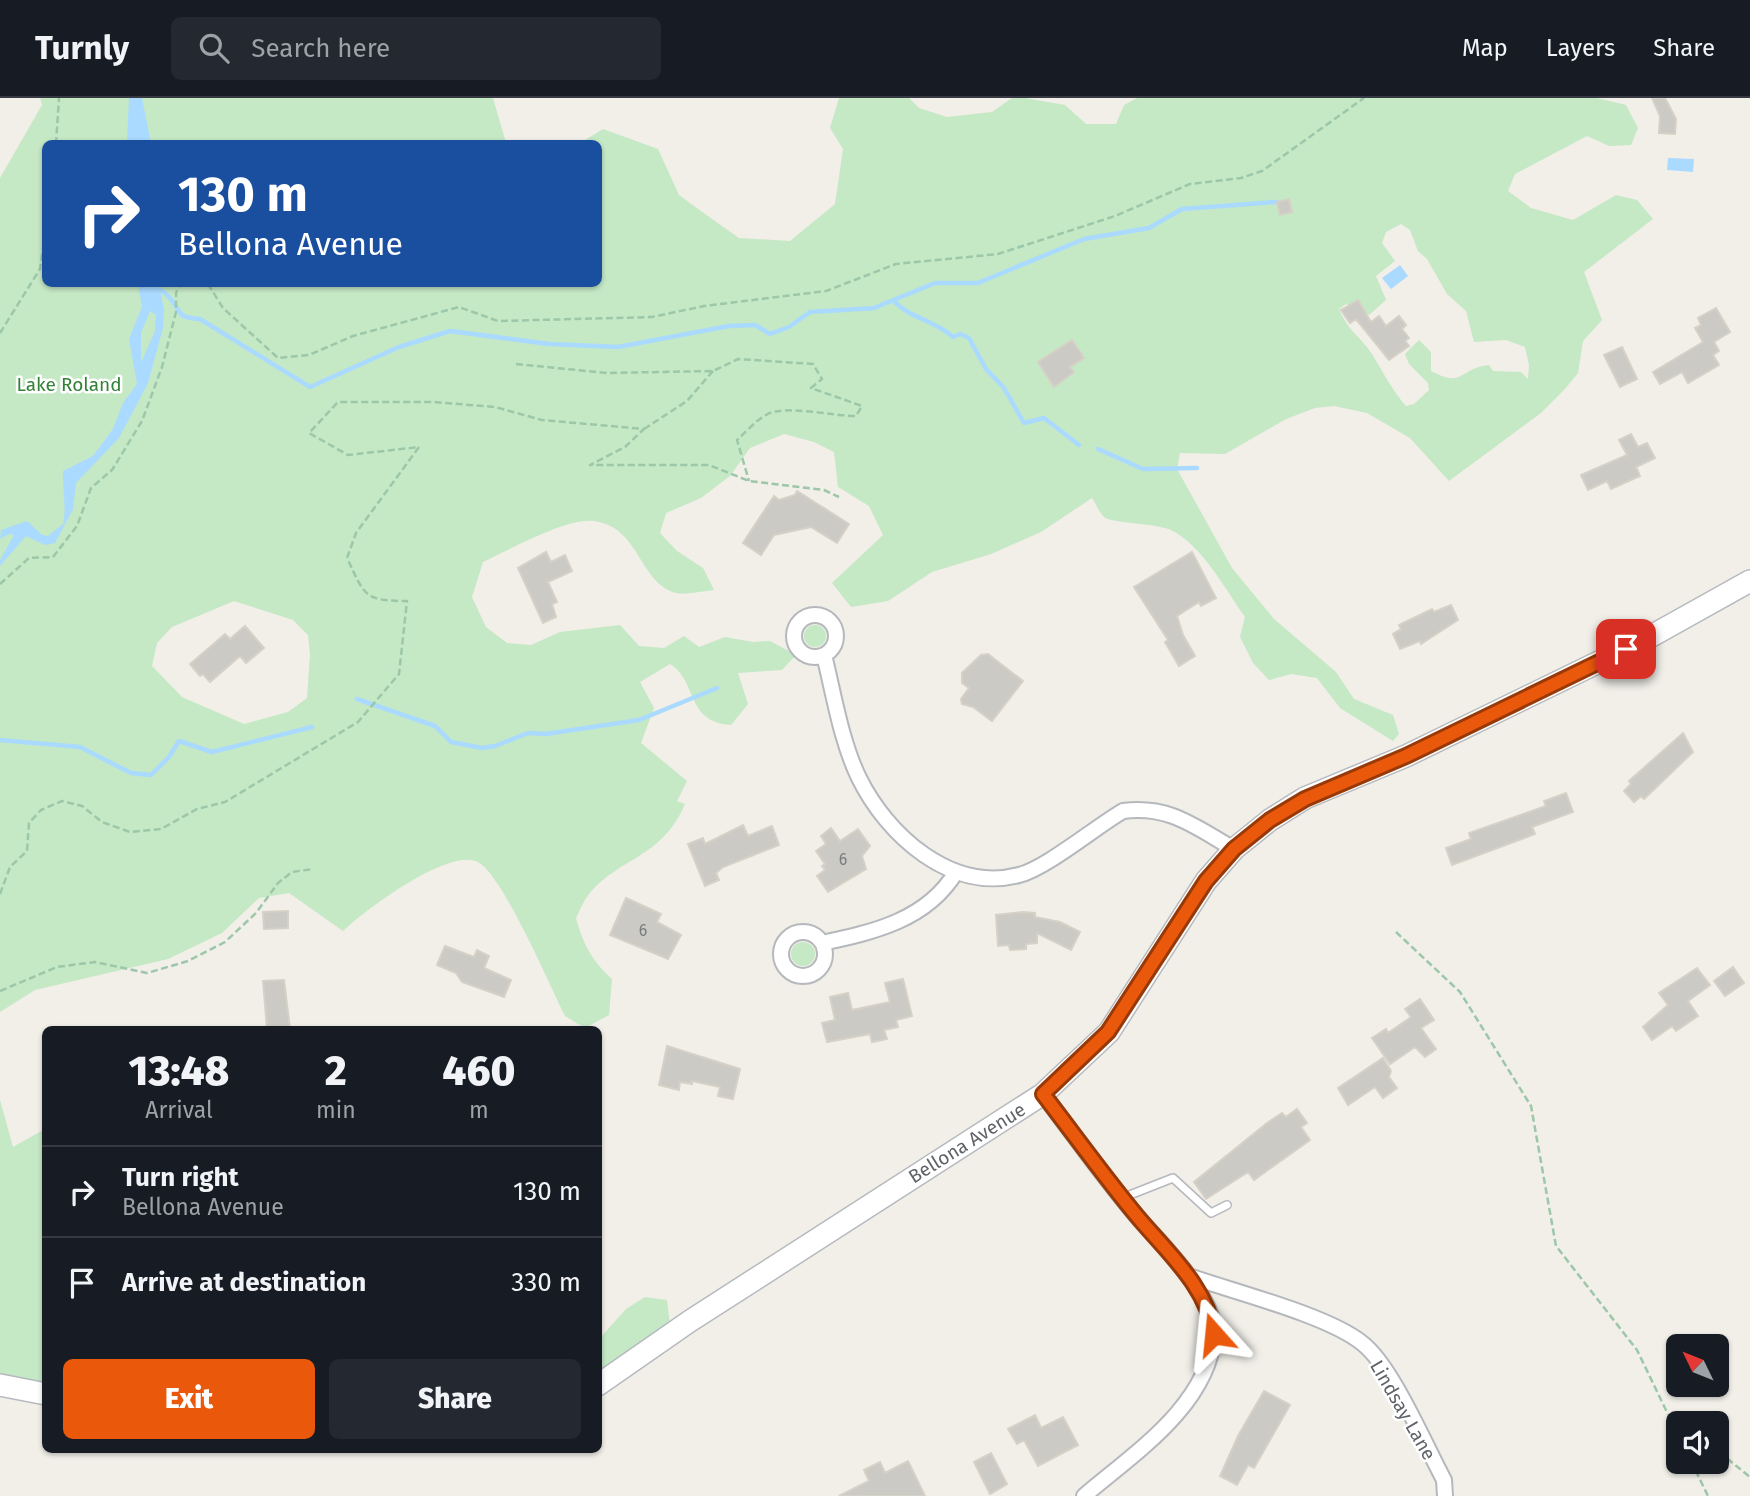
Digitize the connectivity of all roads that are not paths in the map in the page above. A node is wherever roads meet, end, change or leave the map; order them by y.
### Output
1 (1750, 580) edge
2 (824, 655) dead end
3 (1234, 849) junction
4 (956, 872) junction
5 (822, 943) dead end
6 (1043, 1094) junction
7 (1122, 1198) junction
8 (1227, 1205) dead end
9 (1189, 1276) junction
10 (602, 1382) edge
11 (0, 1385) edge
12 (42, 1393) edge
13 (1084, 1496) edge
14 (1445, 1496) edge

1 - 3 main road, Bellona Avenue
2 - 4 street
3 - 4 street
3 - 6 main road, Bellona Avenue
4 - 5 street
6 - 7 street
6 - 10 main road, Bellona Avenue
7 - 8 lane
7 - 9 street
9 - 13 street
9 - 14 street, Lindsay Lane
11 - 12 main road

